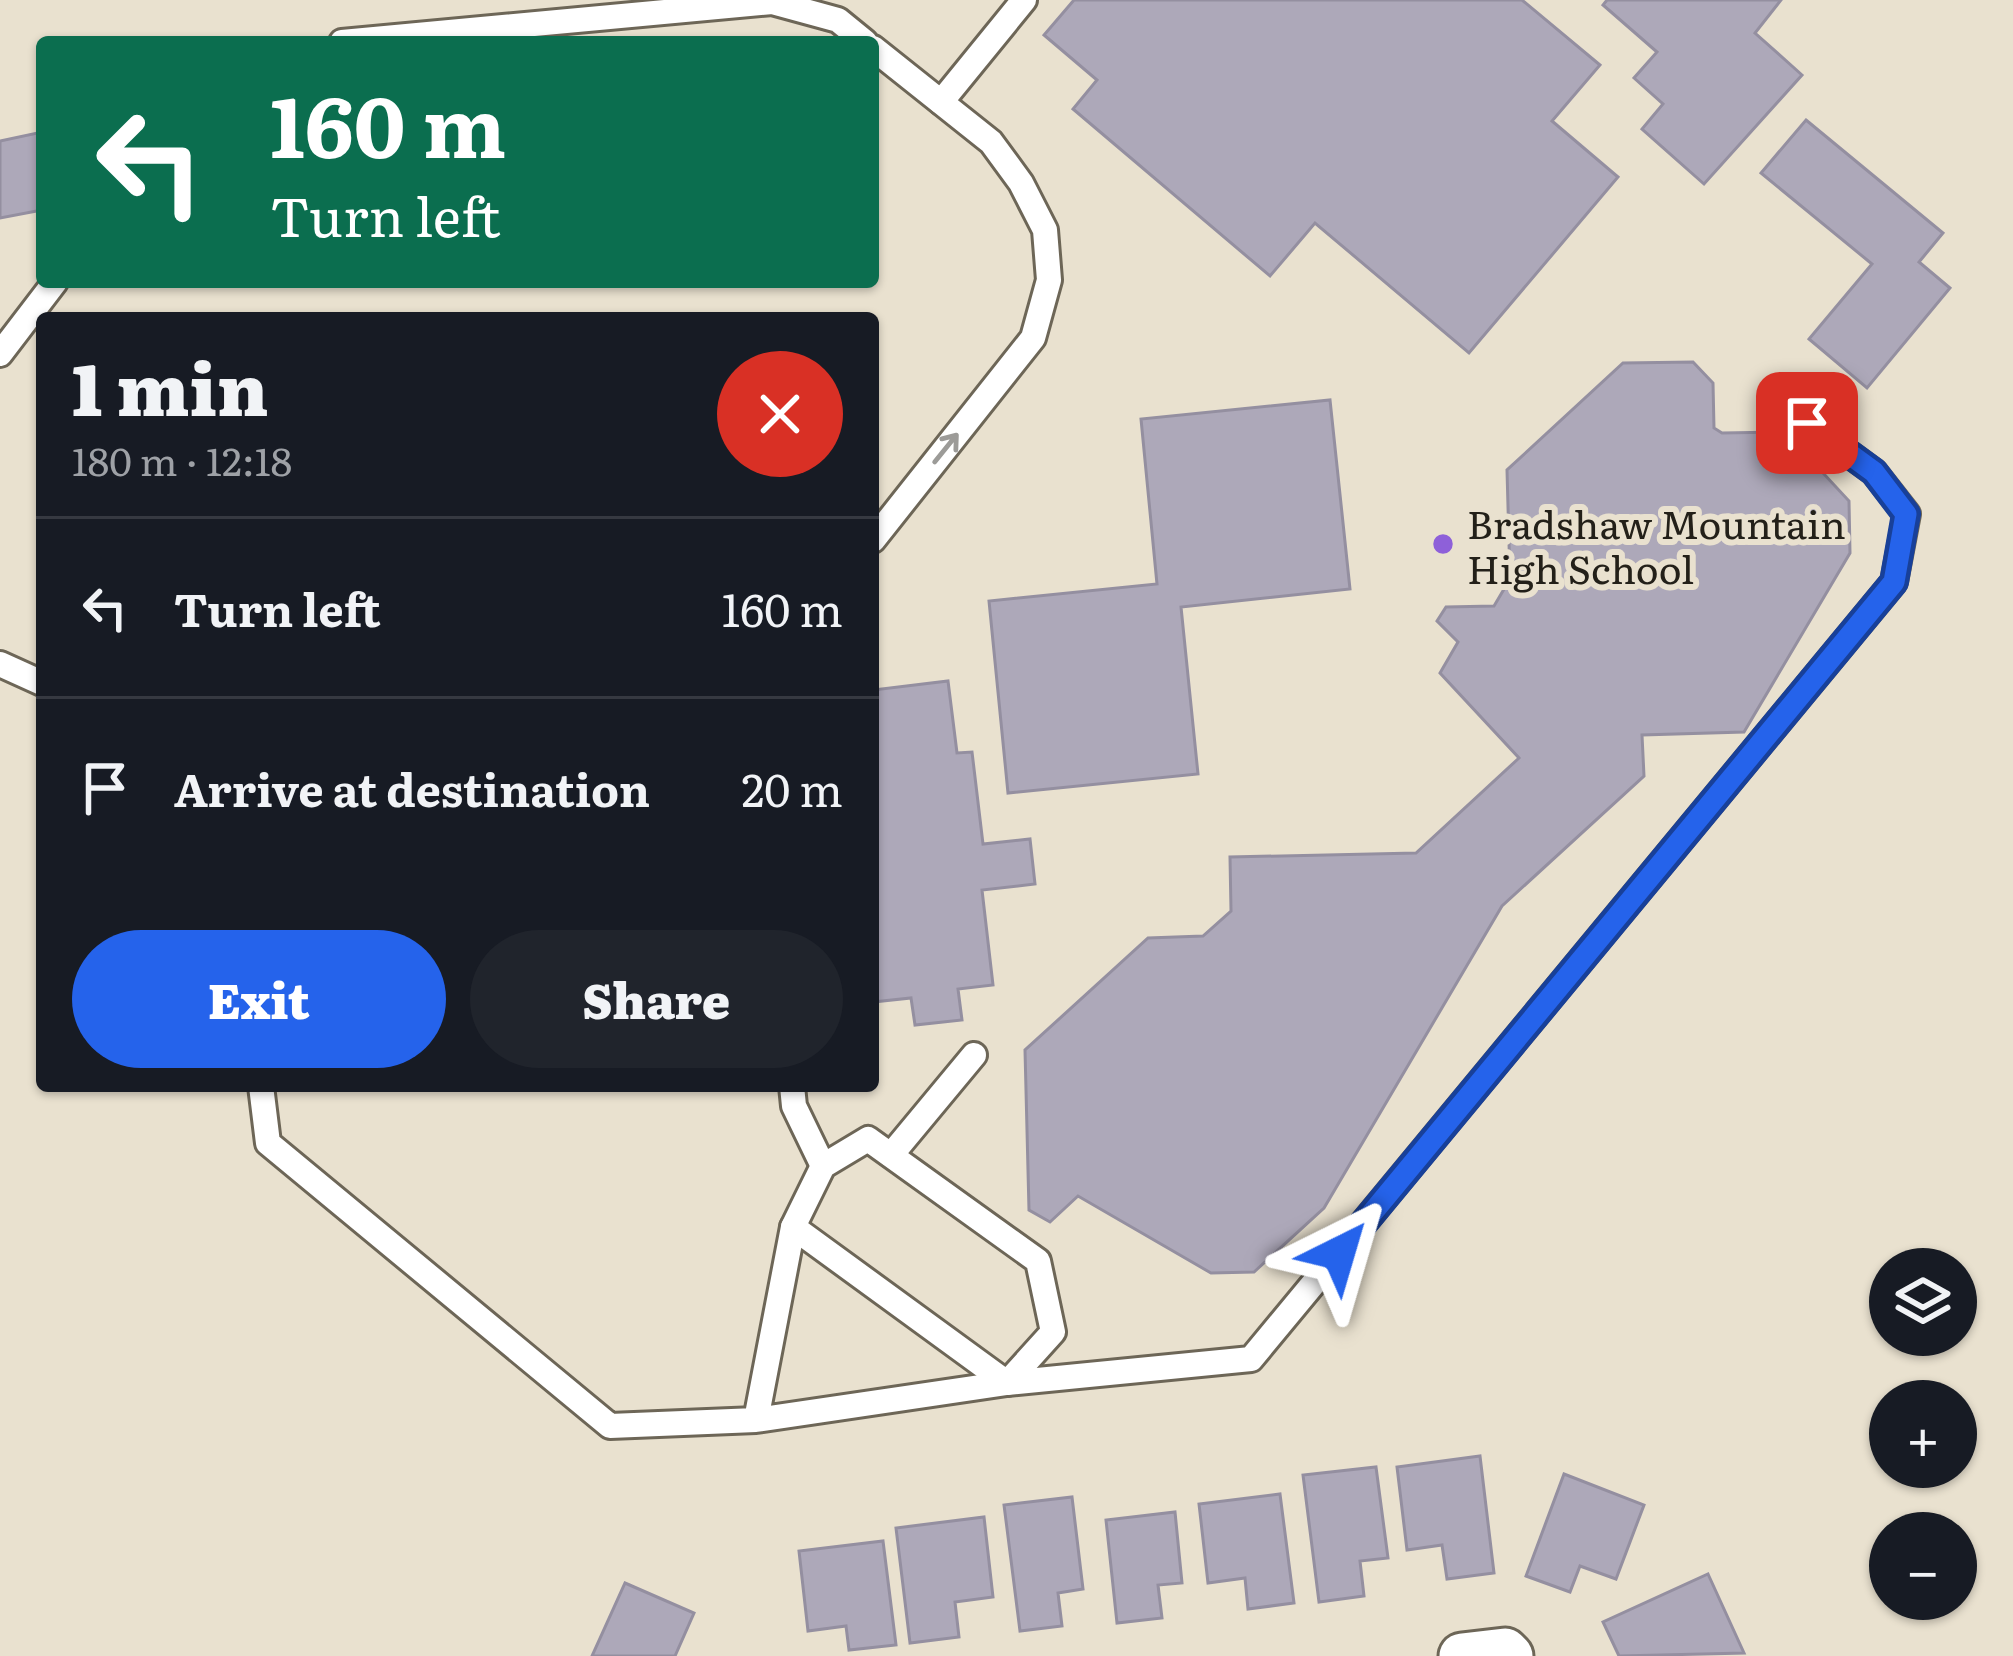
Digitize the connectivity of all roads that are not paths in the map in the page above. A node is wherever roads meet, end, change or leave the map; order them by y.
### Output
1 (1024, 0) edge
2 (406, 36) edge
3 (858, 36) edge
4 (879, 53) edge
5 (941, 102) junction
6 (50, 288) edge
7 (5, 342) edge
8 (1807, 423) dead end
9 (879, 531) edge
10 (0, 664) edge
11 (36, 680) edge
12 (974, 1055) dead end
13 (262, 1092) edge
14 (793, 1092) edge
15 (891, 1155) junction
16 (823, 1166) junction
17 (793, 1227) junction
18 (1007, 1383) junction
19 (756, 1420) junction
20 (1462, 1656) edge
21 (1510, 1656) edge

1 - 5 lane
2 - 3 lane
4 - 5 lane
9 -> 5 lane
6 - 7 lane
8 - 18 lane
10 - 11 lane
12 - 15 lane
13 - 19 lane
14 - 16 lane
15 - 16 lane
15 - 18 lane
16 - 17 lane
17 - 18 lane
17 - 19 lane
18 - 19 lane
20 - 21 street

